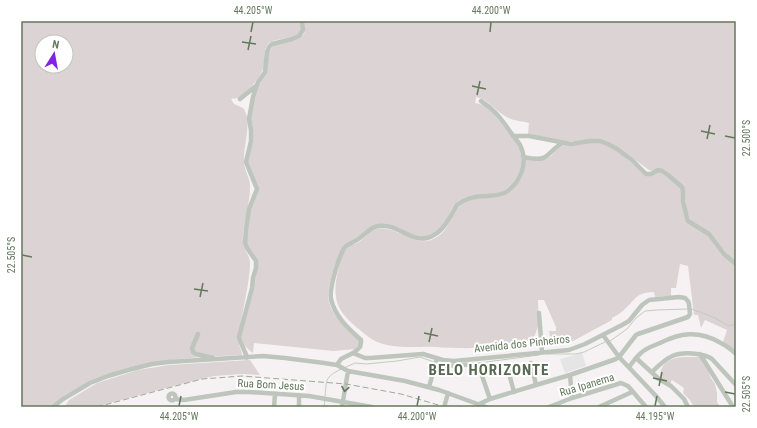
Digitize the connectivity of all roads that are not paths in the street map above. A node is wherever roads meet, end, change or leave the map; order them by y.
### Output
1 (302, 21) edge
2 (256, 86) junction
3 (240, 99) dead end
4 (481, 101) dead end
5 (513, 136) junction
6 (563, 143) junction
7 (523, 157) junction
8 (736, 264) edge
9 (539, 313) dead end
10 (198, 334) dead end
11 (605, 338) junction
12 (542, 352) junction
13 (353, 353) junction
14 (700, 354) junction
15 (736, 354) edge
16 (619, 357) junction
17 (247, 358) junction
18 (636, 358) junction
19 (217, 359) junction
20 (436, 363) junction
21 (531, 363) dead end
22 (338, 366) junction
23 (507, 366) dead end
24 (629, 367) junction
25 (347, 371) junction
26 (652, 372) junction
27 (570, 375) junction
28 (536, 384) junction
29 (736, 385) edge
30 (429, 387) junction
31 (514, 392) junction
32 (632, 392) junction
33 (448, 393) junction
34 (275, 394) junction
35 (300, 395) junction
36 (572, 398) junction
37 (175, 400) dead end
38 (490, 400) junction
39 (342, 404) edge
40 (445, 404) dead end
41 (478, 404) junction
42 (53, 407) edge
43 (274, 407) edge
44 (299, 407) edge
45 (372, 407) edge
46 (486, 407) edge
47 (549, 407) edge
48 (599, 407) edge
49 (646, 407) edge
50 (664, 407) edge
51 (688, 407) edge
52 (733, 407) edge

1 - 2 street
2 - 3 street
2 - 17 street
4 - 5 street
5 - 6 street
5 - 7 street
6 - 7 street
6 - 8 street
7 - 13 street
9 - 12 street
10 - 19 street
11 - 12 street, Avenida dos Pinheiros
11 - 16 street
11 - 16 street, Avenida dos Pinheiros
12 - 20 street, Avenida dos Pinheiros
13 - 20 street, Avenida dos Pinheiros
13 - 22 street
14 - 26 street
14 - 29 street
14 - 52 street
15 - 18 street
16 - 24 street
16 - 27 street
17 - 19 street
17 - 22 street
18 - 24 street
18 - 26 street
19 - 42 street
20 - 30 street
20 - 38 street
21 - 28 street
22 - 25 street
23 - 31 street
24 - 50 street
25 - 30 street
25 -> 39 street
26 - 51 street
27 - 28 street
27 - 36 street
28 - 31 street
30 - 33 street
31 - 38 street
32 - 36 street, Rua Ipanema
32 - 48 street
32 - 49 street, Rua Ipanema
33 - 40 street
33 - 41 street
34 - 35 street, Rua Bom Jesus
34 - 37 street, Rua Bom Jesus
34 - 43 street
35 - 39 street, Rua Bom Jesus
35 - 44 street
36 - 47 street, Rua Ipanema
38 - 41 street
39 - 45 street, Rua Bom Jesus
41 - 46 street

